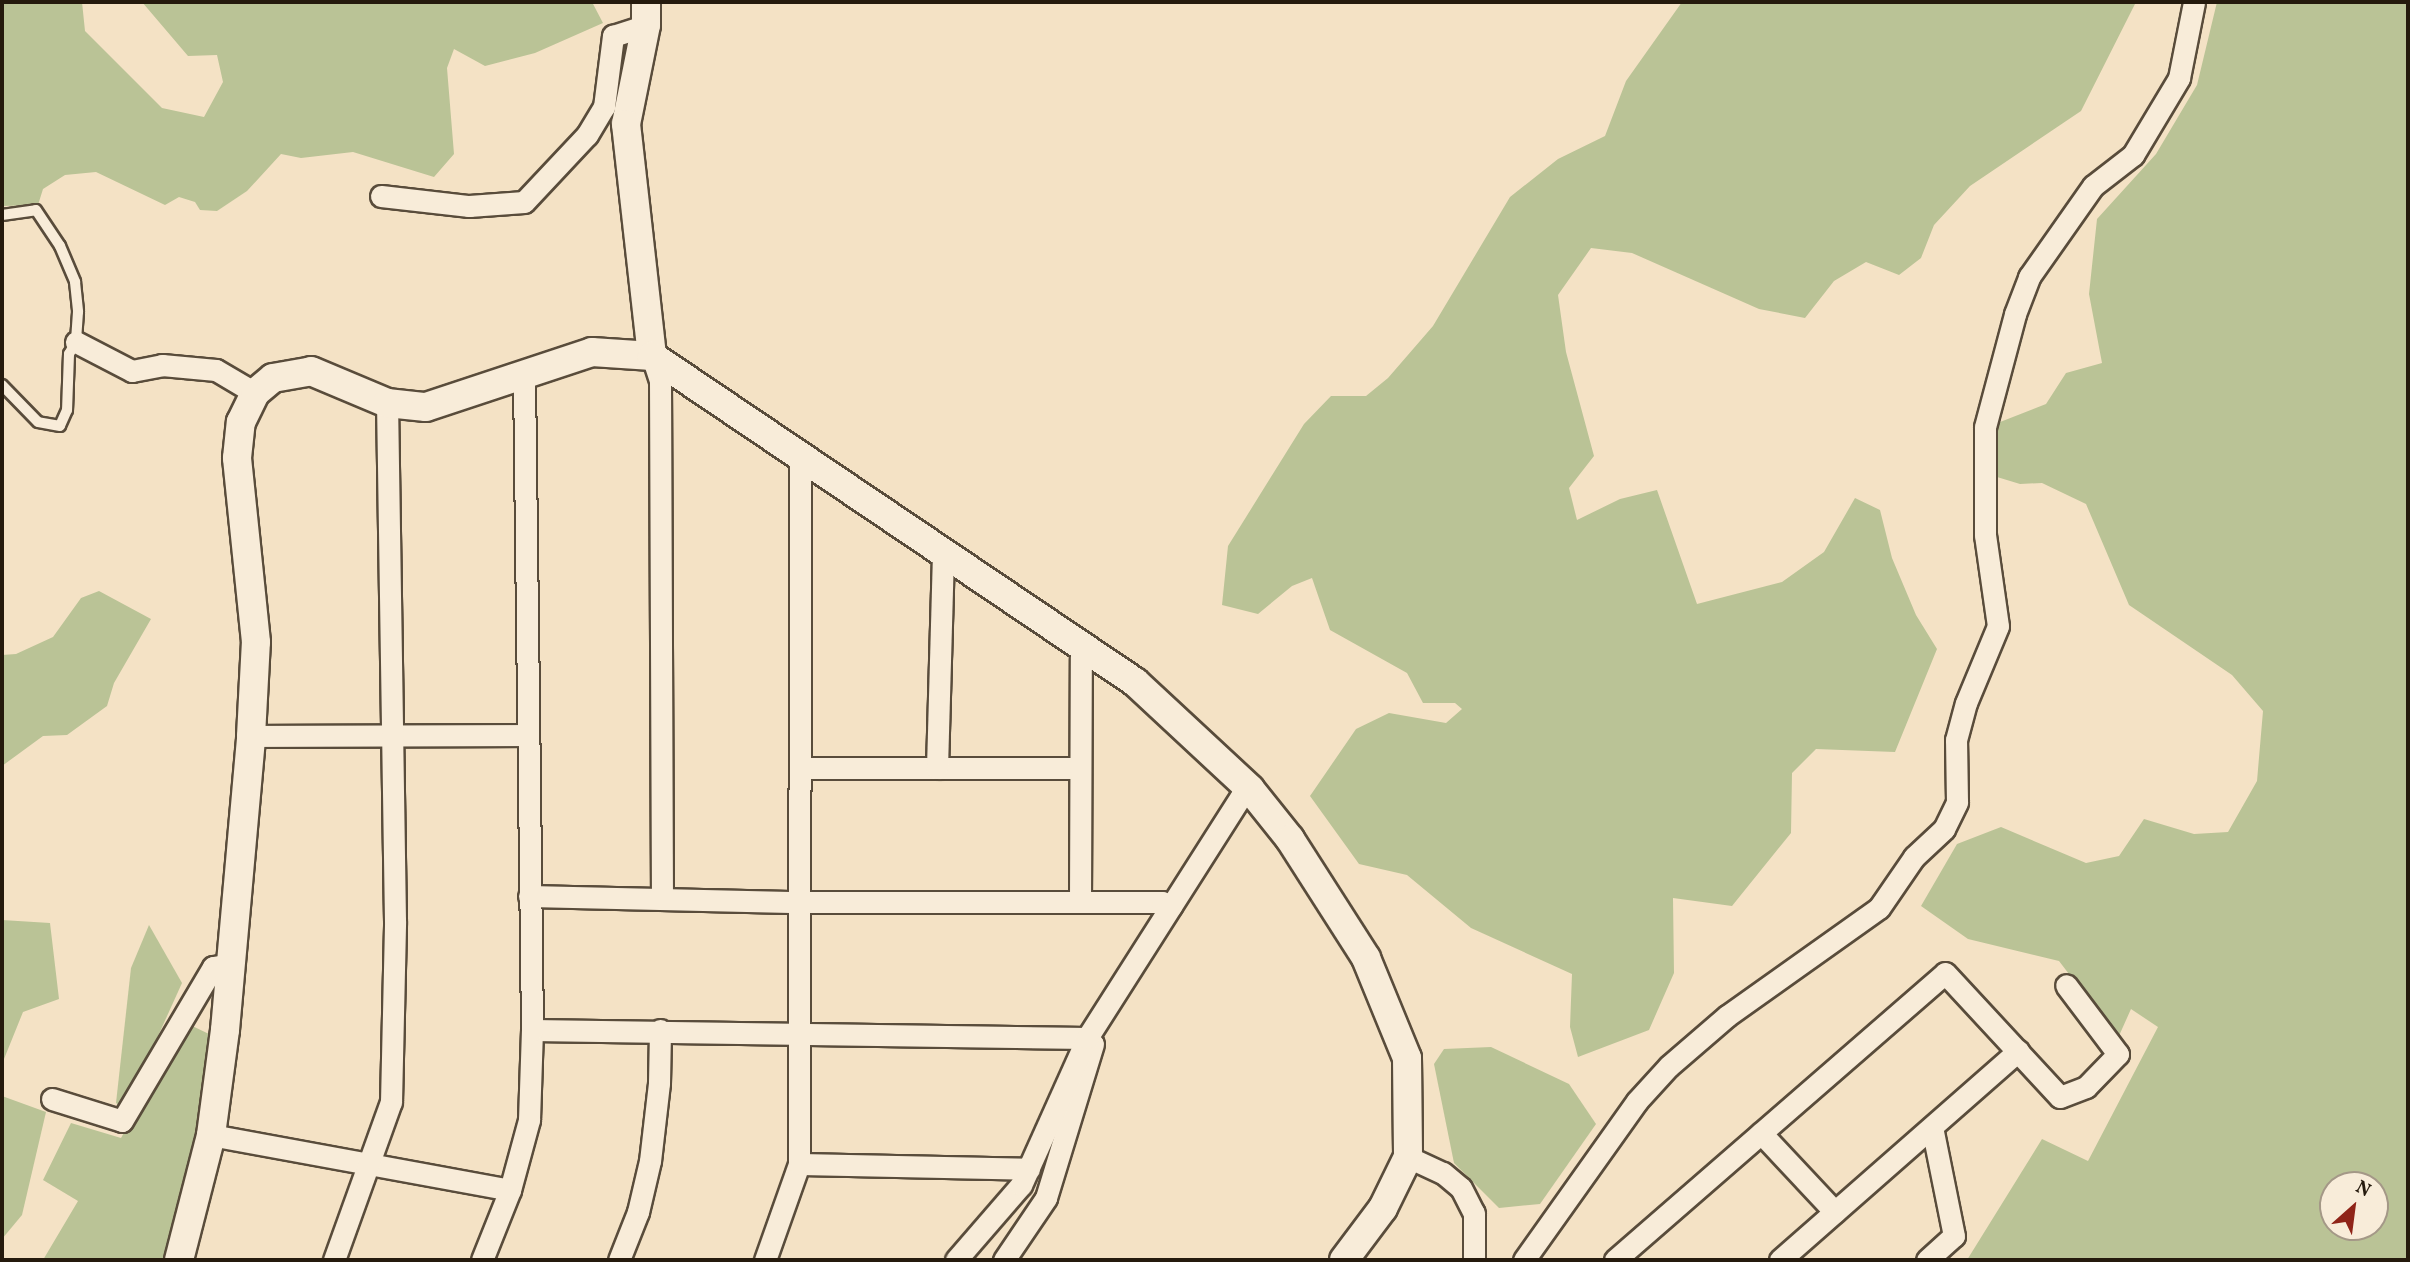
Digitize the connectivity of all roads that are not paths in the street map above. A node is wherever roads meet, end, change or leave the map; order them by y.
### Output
1 (2194, 2) edge
2 (646, 14) edge
3 (382, 196) dead end
4 (2, 215) edge
5 (76, 341) junction
6 (652, 356) junction
7 (524, 375) junction
8 (2, 384) edge
9 (255, 393) junction
10 (387, 403) junction
11 (800, 456) junction
12 (943, 552) junction
13 (1087, 647) junction
14 (394, 733) junction
15 (525, 735) junction
16 (251, 736) junction
17 (800, 768) junction
18 (937, 768) junction
19 (1080, 768) junction
20 (1250, 789) junction
21 (528, 895) junction
22 (662, 899) junction
23 (801, 902) junction
24 (1080, 902) junction
25 (1171, 906) junction
26 (231, 964) junction
27 (2066, 985) dead end
28 (532, 1030) junction
29 (660, 1030) junction
30 (801, 1032) junction
31 (1087, 1038) junction
32 (2018, 1051) junction
33 (52, 1098) dead end
34 (1931, 1127) junction
35 (1760, 1133) junction
36 (211, 1135) junction
37 (1408, 1157) junction
38 (372, 1164) junction
39 (799, 1164) junction
40 (1029, 1169) junction
41 (510, 1190) junction
42 (1835, 1212) junction
43 (179, 1260) edge
44 (334, 1260) edge
45 (482, 1260) edge
46 (619, 1260) edge
47 (765, 1260) edge
48 (956, 1260) edge
49 (1004, 1260) edge
50 (1344, 1260) edge
51 (1474, 1260) edge
52 (1524, 1260) edge
53 (1615, 1260) edge
54 (1780, 1260) edge
55 (1927, 1260) edge

1 - 52 street
2 - 3 street
2 - 6 street
4 - 5 lane
5 - 8 lane
5 - 9 street
6 - 7 street
6 - 11 street
6 - 22 street
7 - 10 street
7 - 15 street
9 - 10 street
9 - 16 street
10 - 14 street
11 - 12 street
11 - 17 street
12 - 13 street
12 - 18 street
13 - 19 street
13 - 20 street
14 - 15 street
14 - 16 street
14 - 38 street
15 - 21 street
16 - 26 street
17 - 18 street
17 - 23 street
18 - 19 street
19 - 24 street
20 - 25 street
20 - 37 street
21 - 22 street
21 - 28 street
22 - 23 street
23 - 24 street
23 - 30 street
24 - 25 street
25 - 31 street
26 - 33 street
26 - 36 street
27 - 32 street
28 - 29 street
28 - 41 street
29 - 30 street
29 - 46 street
30 - 31 street
30 - 39 street
31 - 40 street
31 - 49 street
32 - 34 street
32 - 35 street
34 - 42 street
34 - 55 street
35 - 42 street
35 - 53 street
36 - 38 street
36 - 43 street
37 - 50 street
37 - 51 street
38 - 41 street
38 - 44 street
39 - 40 street
39 - 47 street
40 - 48 street
41 - 45 street
42 - 54 street

